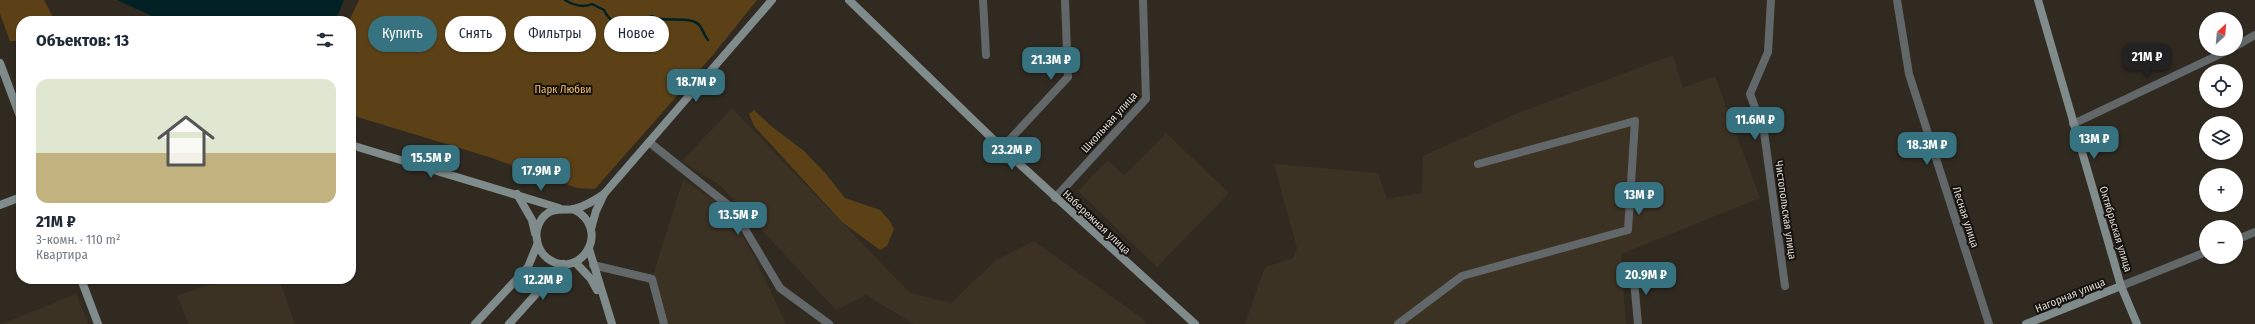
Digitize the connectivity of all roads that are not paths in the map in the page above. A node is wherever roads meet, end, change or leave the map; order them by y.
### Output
1 (772, 0) edge
2 (849, 0) edge
3 (983, 0) edge
4 (1065, 0) edge
5 (1143, 0) edge
6 (1771, 0) edge
7 (1897, 0) edge
8 (2038, 0) edge
9 (2255, 35) edge
10 (2243, 42) edge
11 (986, 55) dead end
12 (2216, 56) edge
13 (0, 63) edge
14 (16, 106) edge
15 (2073, 124) junction
16 (649, 142) junction
17 (356, 146) edge
18 (1002, 148) junction
19 (1478, 164) dead end
20 (517, 194) junction
21 (604, 194) junction
22 (1055, 198) junction
23 (16, 199) edge
24 (0, 205) edge
25 (559, 208) junction
26 (573, 209) junction
27 (591, 229) junction
28 (2255, 232) edge
29 (536, 236) junction
30 (2243, 237) edge
31 (537, 245) junction
32 (589, 250) junction
33 (2199, 255) edge
34 (575, 262) junction
35 (563, 264) junction
36 (593, 266) junction
37 (1633, 270) dead end
38 (83, 284) edge
39 (1785, 286) dead end
40 (2122, 286) junction
41 (607, 306) junction
42 (98, 324) edge
43 (475, 324) edge
44 (509, 324) edge
45 (612, 324) edge
46 (664, 324) edge
47 (829, 324) edge
48 (1195, 324) edge
49 (1398, 324) edge
50 (1638, 324) edge
51 (1989, 324) edge
52 (2026, 324) edge
53 (2137, 324) edge

1 - 16 main road
2 - 18 main road, Набережная улица
3 - 11 street
4 - 18 street
5 - 22 street, Школьная улица
6 - 39 street, Чистопольская улица
7 - 51 street, Лесная улица
8 - 15 main road, Октябрьская улица
9 - 10 street
12 - 15 street
13 - 14 main road
15 - 40 main road, Октябрьская улица
16 - 21 main road
16 - 47 street
17 - 20 main road
18 - 22 main road, Набережная улица
19 - 49 street
20 - 25 main road
20 - 29 main road
21 - 26 main road
21 - 27 main road
22 - 48 main road, Набережная улица
23 - 24 main road
25 - 26 main road
25 - 29 main road
26 - 27 main road
27 - 32 main road
28 - 30 street
29 - 31 main road
31 - 35 main road
31 - 43 main road
32 - 34 main road
32 - 36 main road
33 - 40 street
34 - 35 main road
34 - 41 main road
35 - 44 main road
36 - 41 main road
36 - 46 street
37 - 50 street
38 - 42 main road
40 - 52 main road, Нагорная улица
40 - 53 main road, Октябрьская улица
41 - 45 main road

